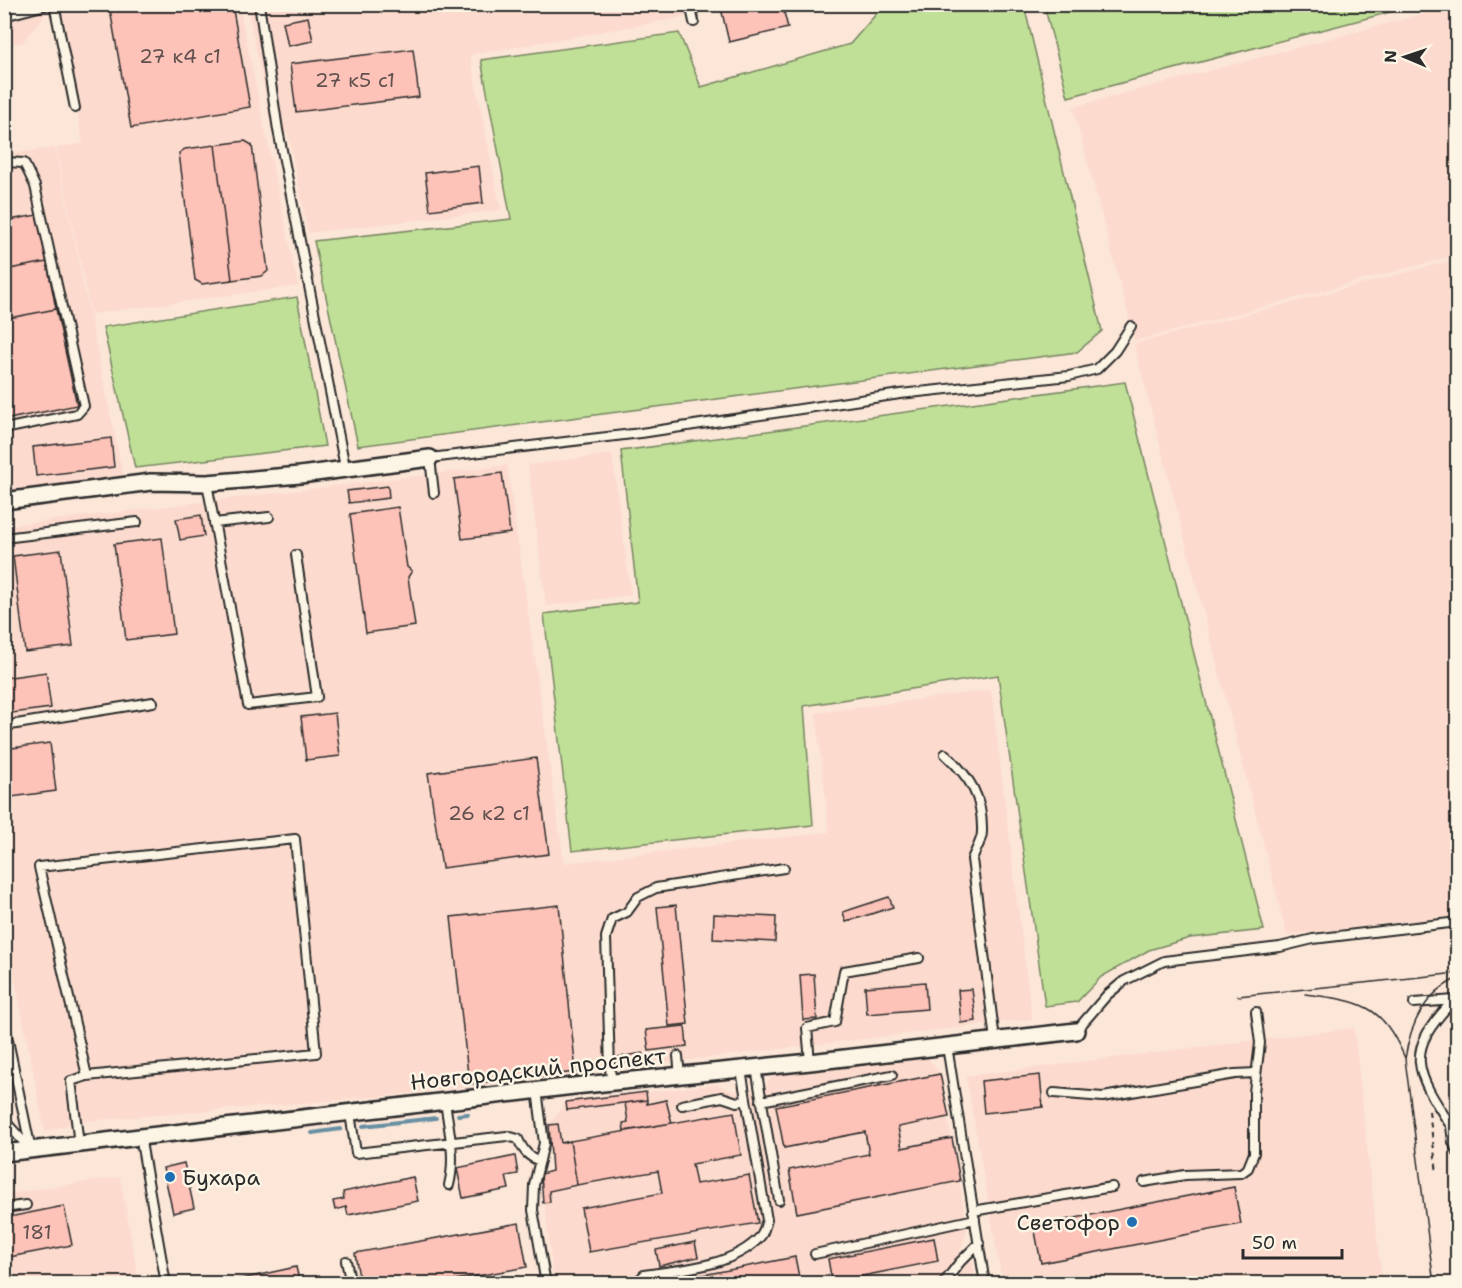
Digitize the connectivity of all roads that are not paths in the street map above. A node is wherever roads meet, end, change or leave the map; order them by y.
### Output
1 (52, 4) edge
2 (259, 4) edge
3 (690, 4) edge
4 (4, 16) edge
5 (694, 22) dead end
6 (75, 108) dead end
7 (4, 162) edge
8 (1131, 326) dead end
9 (4, 429) edge
10 (430, 458) junction
11 (345, 467) junction
12 (207, 483) junction
13 (435, 493) dead end
14 (4, 501) edge
15 (268, 517) dead end
16 (137, 522) dead end
17 (214, 523) junction
18 (4, 538) edge
19 (296, 555) dead end
20 (153, 702) dead end
21 (4, 726) edge
22 (945, 754) dead end
23 (784, 868) dead end
24 (1458, 922) edge
25 (919, 958) dead end
26 (1456, 1000) edge
27 (1414, 1003) dead end
28 (1256, 1012) dead end
29 (4, 1021) edge
30 (1076, 1031) joint
31 (995, 1040) junction
32 (947, 1046) junction
33 (678, 1056) dead end
34 (810, 1062) junction
35 (748, 1069) junction
36 (1256, 1073) junction
37 (892, 1075) dead end
38 (87, 1076) junction
39 (680, 1076) junction
40 (612, 1083) junction
41 (537, 1090) junction
42 (1054, 1093) dead end
43 (746, 1100) junction
44 (761, 1101) junction
45 (445, 1102) junction
46 (682, 1105) dead end
47 (350, 1113) junction
48 (4, 1120) edge
49 (1454, 1126) edge
50 (140, 1136) junction
51 (451, 1142) junction
52 (79, 1144) junction
53 (31, 1150) junction
54 (4, 1153) edge
55 (1458, 1154) edge
56 (540, 1161) junction
57 (1144, 1182) dead end
58 (449, 1185) dead end
59 (1112, 1187) dead end
60 (779, 1200) dead end
61 (26, 1205) dead end
62 (4, 1208) edge
63 (974, 1215) junction
64 (979, 1243) junction
65 (815, 1254) dead end
66 (346, 1261) dead end
67 (166, 1284) edge
68 (351, 1284) edge
69 (546, 1284) edge
70 (636, 1284) edge
71 (943, 1284) edge
72 (985, 1284) edge

1 - 4 lane
1 - 6 lane
2 - 11 lane
3 - 5 lane
7 - 9 lane
8 - 10 lane
10 - 11 street
10 - 13 lane
11 - 12 street
12 - 14 street
12 - 17 lane
15 - 17 lane
16 - 18 lane
17 - 19 lane
20 - 21 lane
22 - 31 lane
23 - 40 lane
24 - 30 lane
25 - 34 lane
26 - 27 lane
26 - 49 lane
28 - 36 lane
29 - 53 lane
30 - 31 street, Новгородский проспект
31 - 32 street, Новгородский проспект
32 - 34 street, Новгородский проспект
32 - 63 lane
33 - 39 lane
34 - 35 street, Новгородский проспект
35 - 39 street, Новгородский проспект
35 - 43 lane
35 - 44 lane
36 - 42 lane
36 - 57 lane
37 - 44 lane
38 - 38 lane
38 - 52 lane
39 - 40 street, Новгородский проспект
40 - 41 street, Новгородский проспект
41 - 45 street, Новгородский проспект
41 - 56 lane
43 - 46 lane
43 - 70 lane
44 - 60 lane
45 - 47 street, Новгородский проспект
45 - 51 lane
47 - 50 street, Новгородский проспект
47 - 51 lane
48 - 53 lane
49 - 55 lane
50 - 52 street, Новгородский проспект
50 - 67 lane
51 - 56 lane
51 - 58 lane
52 - 53 street, Новгородский проспект
53 - 54 street, Новгородский проспект
56 - 69 lane
59 - 63 lane
61 - 62 lane
63 - 64 lane
63 - 65 lane
64 - 71 lane
64 - 72 lane
66 - 68 lane

